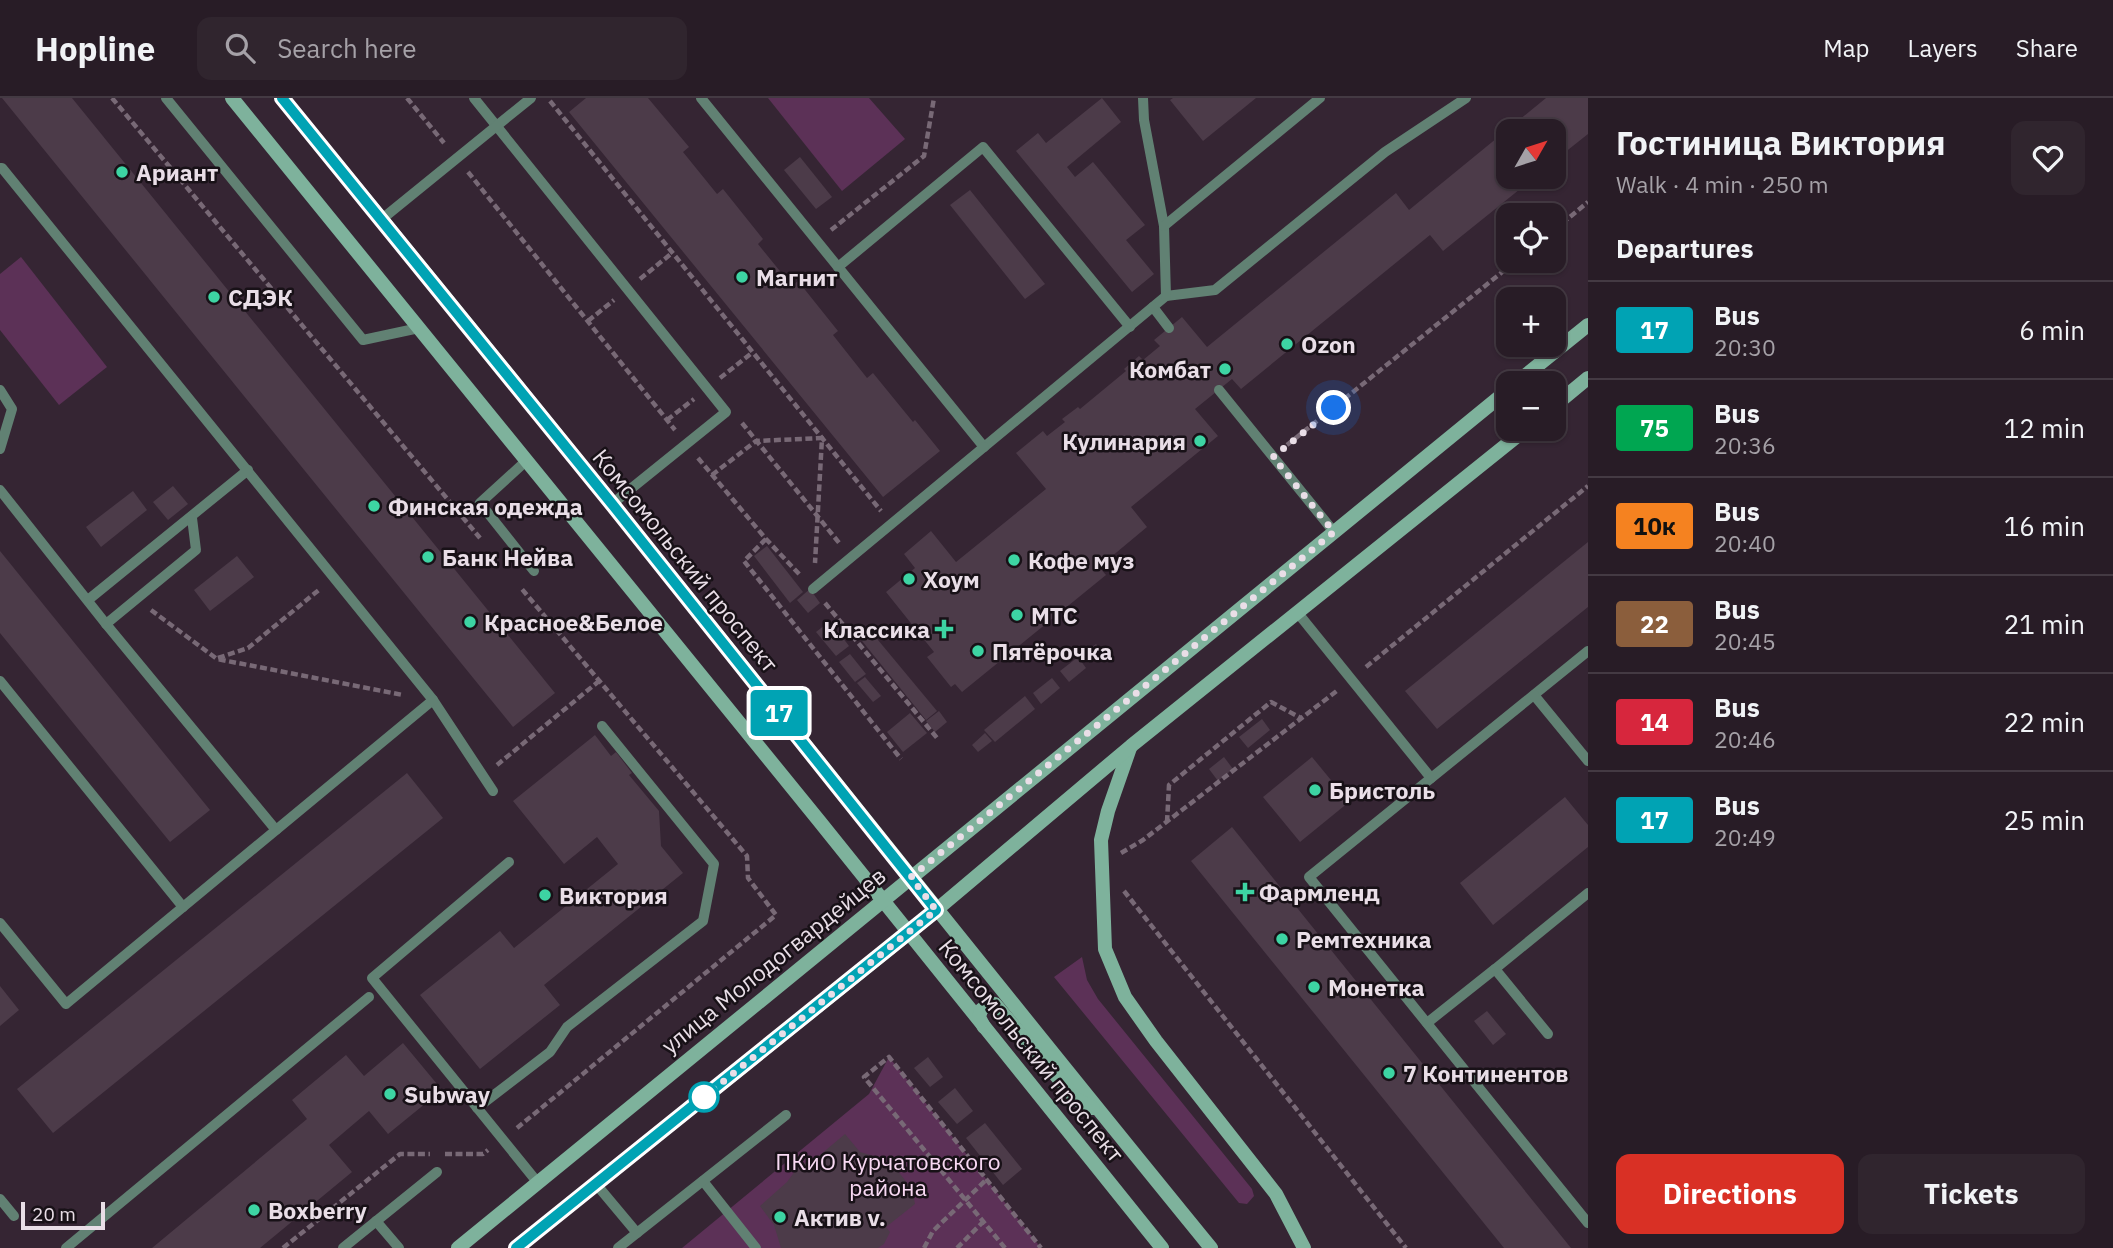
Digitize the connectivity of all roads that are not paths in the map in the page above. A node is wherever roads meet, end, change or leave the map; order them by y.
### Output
1 (166, 98) edge
2 (232, 98) edge
3 (282, 98) edge
4 (474, 98) edge
5 (531, 98) edge
6 (701, 98) edge
7 (1143, 98) edge
8 (1320, 98) edge
9 (1466, 98) edge
10 (497, 126) junction
11 (0, 168) edge
12 (382, 219) junction
13 (1164, 226) junction
14 (838, 267) junction
15 (1166, 296) junction
16 (1153, 307) junction
17 (1588, 325) edge
18 (1130, 327) junction
19 (419, 328) junction
20 (1169, 328) dead end
21 (1531, 371) edge
22 (1588, 378) edge
23 (0, 390) edge
24 (1219, 390) dead end
25 (1566, 396) edge
26 (1496, 400) edge
27 (1511, 441) edge
28 (984, 447) junction
29 (0, 449) edge
30 (526, 461) junction
31 (248, 470) junction
32 (0, 489) edge
33 (612, 504) junction
34 (192, 518) junction
35 (1334, 532) junction
36 (534, 571) dead end
37 (813, 589) road end
38 (88, 600) junction
39 (1297, 612) junction
40 (106, 624) junction
41 (1588, 651) edge
42 (0, 681) edge
43 (1534, 695) junction
44 (433, 701) junction
45 (602, 726) dead end
46 (1131, 746) junction
47 (1588, 761) edge
48 (1431, 778) junction
49 (493, 791) dead end
50 (276, 831) junction
51 (509, 862) dead end
52 (911, 877) junction
53 (1588, 893) edge
54 (882, 900) junction
55 (183, 907) junction
56 (936, 910) junction
57 (0, 923) edge
58 (909, 933) junction
59 (1495, 969) junction
60 (369, 997) dead end
61 (1427, 1023) junction
62 (984, 1027) junction
63 (1548, 1034) dead end
64 (477, 1108) junction
65 (1100, 1113) junction
66 (786, 1115) dead end
67 (437, 1172) dead end
68 (703, 1181) junction
69 (538, 1183) junction
70 (596, 1184) junction
71 (0, 1199) edge
72 (1588, 1202) edge
73 (1578, 1210) junction
74 (14, 1216) dead end
75 (376, 1221) junction
76 (1588, 1223) edge
77 (637, 1233) junction
78 (66, 1248) edge
79 (344, 1248) edge
80 (399, 1248) edge
81 (458, 1248) edge
82 (516, 1248) edge
83 (618, 1248) edge
84 (756, 1248) edge
85 (1162, 1248) edge
86 (1211, 1248) edge
87 (1304, 1248) edge

1 - 19 lane
2 - 19 main road, Комсомольский проспект
3 - 12 main road, Комсомольский проспект
4 - 10 lane
5 - 10 lane
6 - 14 lane
7 - 13 lane
8 - 13 lane
9 - 15 lane
10 - 12 lane
10 - 33 lane
11 - 31 lane
12 - 33 main road, Комсомольский проспект
13 - 15 lane
14 - 18 lane
14 - 28 lane
15 - 16 lane
16 - 18 lane
16 - 20 lane
17 - 21 main road
18 - 28 lane
19 - 30 main road, Комсомольский проспект
22 - 25 main road
23 - 29 lane
24 - 35 lane
26 - 35 main road, улица Молодогвардейцев
27 - 39 main road
28 - 37 lane
30 - 36 lane
30 - 54 main road, Комсомольский проспект
31 - 34 lane
31 - 44 lane
32 - 38 lane
33 - 52 main road, Комсомольский проспект
34 - 38 lane
34 - 40 lane
35 - 52 main road, улица Молодогвардейцев
38 - 40 lane
39 - 46 main road
39 - 48 lane
40 - 50 lane
41 - 43 lane
42 - 55 lane
43 - 47 lane
43 - 48 lane
44 - 49 lane
44 - 50 lane
45 - 64 lane
46 - 56 main road
46 - 87 main road
48 - 61 lane
50 - 55 lane
51 - 64 lane
52 - 54 main road, улица Молодогвардейцев
52 - 56 main road, Комсомольский проспект
53 - 59 lane
54 - 58 main road, Комсомольский проспект
54 - 69 main road, улица Молодогвардейцев
55 - 57 lane
56 - 58 main road
56 - 65 main road, Комсомольский проспект
58 - 62 main road, Комсомольский проспект
58 - 70 main road
59 - 61 lane
59 - 63 lane
60 - 78 lane
61 - 73 lane
62 - 65 main road
62 - 85 main road, Комсомольский проспект
64 - 69 lane
65 - 86 main road, Комсомольский проспект
66 - 68 lane
67 - 75 lane
68 - 77 lane
68 - 84 lane
69 - 81 main road, улица Молодогвардейцев
70 - 77 lane
70 - 82 main road
71 - 74 lane
72 - 73 lane
73 - 76 lane
75 - 79 lane
75 - 80 lane
77 - 83 lane

